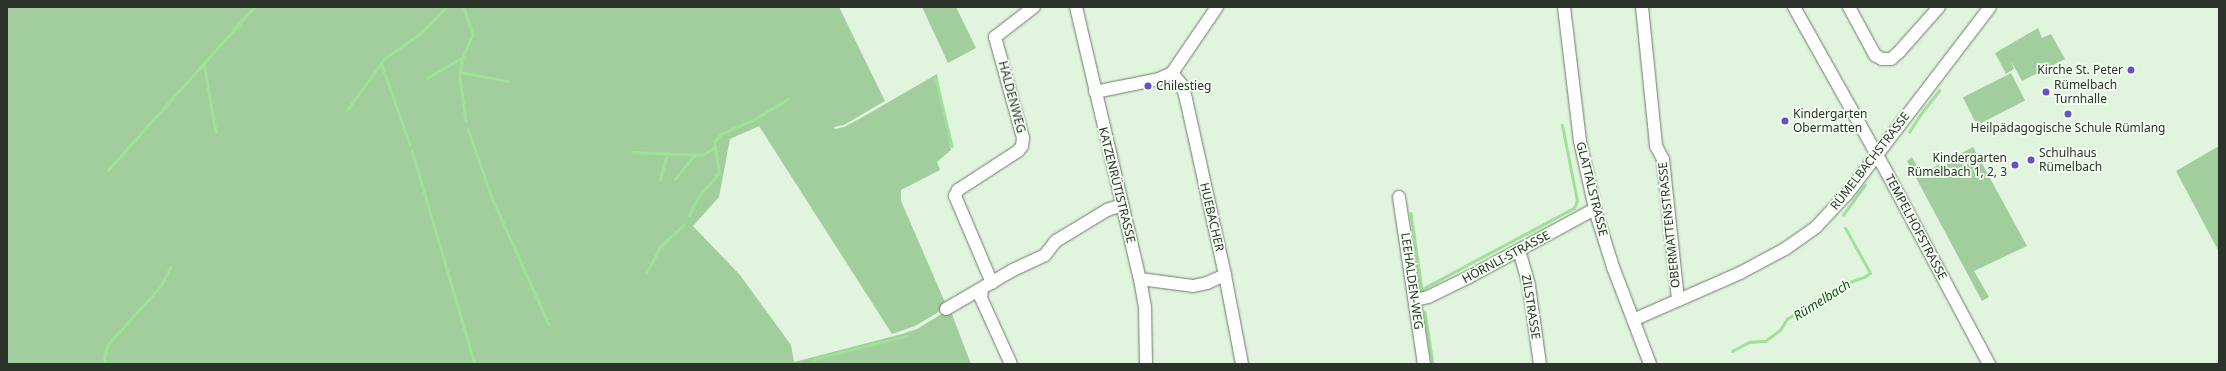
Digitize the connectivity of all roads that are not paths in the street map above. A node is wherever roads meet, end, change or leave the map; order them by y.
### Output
1 (1034, 7) edge
2 (1076, 7) edge
3 (1217, 7) edge
4 (1564, 7) edge
5 (1642, 7) edge
6 (1794, 7) edge
7 (1849, 7) edge
8 (1939, 7) edge
9 (1990, 7) edge
10 (1172, 74) junction
11 (1095, 92) junction
12 (1877, 155) junction
13 (1399, 197) dead end
14 (1122, 205) junction
15 (1595, 209) junction
16 (1519, 250) junction
17 (1226, 275) junction
18 (1140, 279) junction
19 (987, 286) junction
20 (1415, 300) junction
21 (1678, 300) junction
22 (946, 309) dead end
23 (1632, 320) junction
24 (1012, 364) edge
25 (1146, 364) edge
26 (1242, 364) edge
27 (1424, 364) edge
28 (1540, 364) edge
29 (1650, 364) edge
30 (1989, 364) edge

1 - 19 street, HALDENWEG
2 - 11 street, KATZENRÜTISTRASSE
3 - 10 street
4 - 15 street, GLATTALSTRASSE
5 - 21 street, OBERMATTENSTRASSE
6 - 12 street, TEMPELHOFSTRASSE
7 - 8 street
9 - 12 street, RÜMELBACHSTRASSE
10 - 11 street
10 - 17 street, HUEBACHER
11 - 14 street, KATZENRÜTISTRASSE
12 - 21 street, RÜMELBACHSTRASSE
12 - 30 street, TEMPELHOFSTRASSE
13 - 20 street, LEEHALDEN-WEG
14 - 18 street, KATZENRÜTISTRASSE
14 - 19 street
15 - 16 street, HÖRNLI-STRASSE
15 - 23 street, GLATTALSTRASSE
16 - 20 street, HÖRNLI-STRASSE
16 - 28 street, ZILSTRASSE
17 - 18 street
17 - 26 street, HUEBACHER
18 - 25 street, KATZENRÜTISTRASSE
19 - 22 street
19 - 24 street, HALDENWEG
20 - 27 street, LEEHALDEN-WEG
21 - 23 street, RÜMELBACHSTRASSE
23 - 29 street, GLATTALSTRASSE

